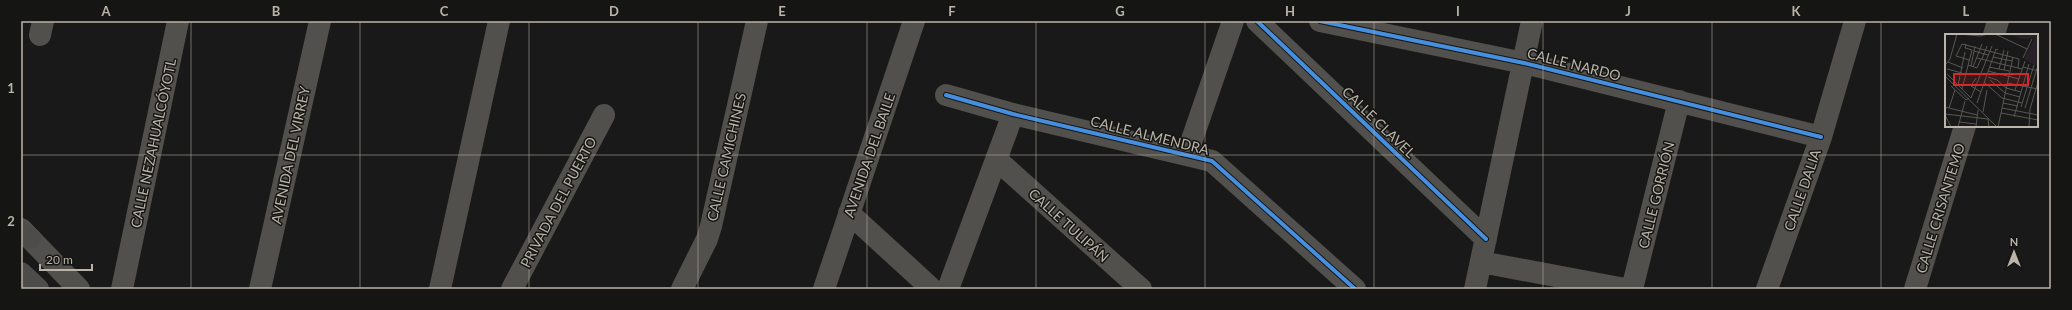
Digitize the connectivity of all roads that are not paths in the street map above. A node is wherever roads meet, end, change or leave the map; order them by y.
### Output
1 (178, 21) edge
2 (320, 21) edge
3 (499, 21) edge
4 (757, 21) edge
5 (914, 21) edge
6 (1233, 21) edge
7 (1257, 21) edge
8 (1320, 21) edge
9 (1532, 21) edge
10 (1855, 21) edge
11 (1998, 21) edge
12 (1994, 34) edge
13 (1524, 63) junction
14 (946, 95) dead end
15 (1679, 101) junction
16 (1013, 114) junction
17 (604, 115) dead end
18 (1965, 127) edge
19 (1821, 137) junction
20 (1187, 154) junction
21 (997, 160) junction
22 (849, 213) junction
23 (24, 234) edge
24 (1486, 239) junction
25 (1481, 262) junction
26 (21, 273) edge
27 (38, 289) edge
28 (79, 289) edge
29 (122, 289) edge
30 (260, 289) edge
31 (440, 289) edge
32 (512, 289) edge
33 (682, 289) edge
34 (824, 289) edge
35 (932, 289) edge
36 (948, 289) edge
37 (1141, 289) edge
38 (1356, 289) edge
39 (1475, 289) edge
40 (1625, 289) edge
41 (1632, 289) edge
42 (1767, 289) edge
43 (1915, 289) edge

1 - 29 street, CALLE NEZAHUALCÓYOTL
2 - 30 street, AVENIDA DEL VIRREY
3 - 31 street
4 - 33 street, CALLE CAMICHINES
5 - 22 street, AVENIDA DEL BAILE
6 - 20 street
7 - 24 street, CALLE CLAVEL
8 - 13 street, CALLE NARDO
9 - 13 street
10 - 19 street, CALLE DALIA
11 - 12 street
13 - 15 street, CALLE NARDO
13 - 24 street
14 - 16 street, CALLE ALMENDRA
15 - 19 street, CALLE NARDO
15 - 41 street, CALLE GORRIÓN
16 - 20 street, CALLE ALMENDRA
16 - 21 street
17 - 32 street, PRIVADA DEL PUERTO
18 - 43 street, CALLE CRISANTEMO
19 - 42 street, CALLE DALIA
20 - 38 street, CALLE ALMENDRA
21 - 36 street
21 - 37 street, CALLE TULIPÁN
22 - 34 street, AVENIDA DEL BAILE
22 - 35 street
23 - 28 street
24 - 25 street
25 - 39 street
25 - 40 street
26 - 27 highway

